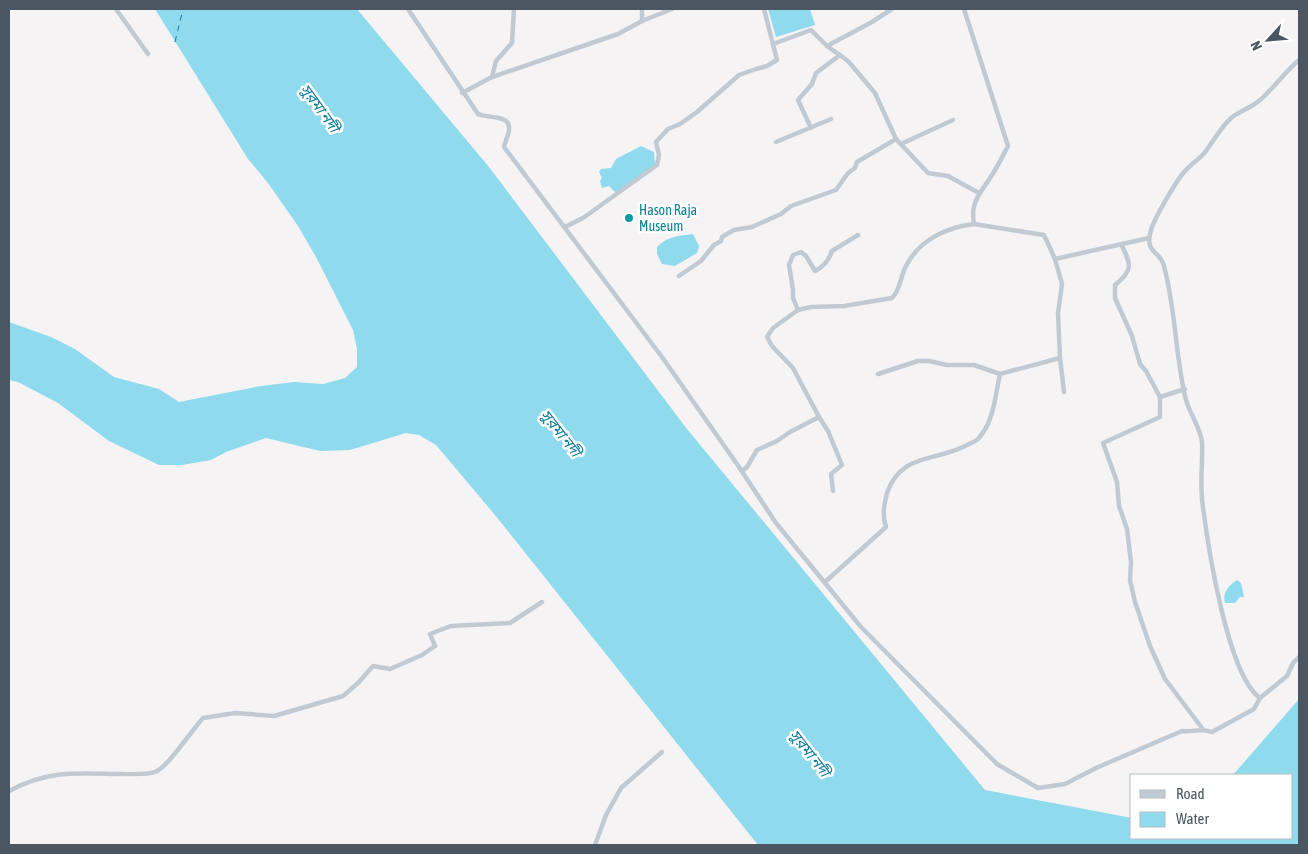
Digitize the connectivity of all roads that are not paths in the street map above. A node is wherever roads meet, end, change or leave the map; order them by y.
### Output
1 (116, 9) edge
2 (408, 9) edge
3 (514, 9) edge
4 (642, 9) edge
5 (672, 9) edge
6 (764, 9) edge
7 (892, 9) edge
8 (964, 9) edge
9 (642, 21) junction
10 (773, 44) junction
11 (827, 46) junction
12 (148, 54) dead end
13 (840, 55) junction
14 (1299, 60) edge
15 (492, 77) junction
16 (462, 92) junction
17 (831, 119) dead end
18 (953, 120) dead end
19 (811, 128) junction
20 (896, 139) junction
21 (776, 142) dead end
22 (901, 144) junction
23 (979, 193) junction
24 (974, 224) junction
25 (565, 227) junction
26 (858, 235) dead end
27 (1149, 238) junction
28 (1121, 244) junction
29 (1055, 259) junction
30 (679, 276) dead end
31 (798, 310) junction
32 (1060, 358) junction
33 (878, 374) dead end
34 (1000, 374) junction
35 (1184, 389) junction
36 (1064, 392) dead end
37 (1160, 397) junction
38 (819, 417) junction
39 (742, 471) junction
40 (833, 491) dead end
41 (825, 582) junction
42 (542, 602) dead end
43 (1299, 657) edge
44 (1260, 698) junction
45 (1202, 728) junction
46 (662, 752) dead end
47 (9, 791) edge
48 (596, 845) edge

1 - 12 street
2 - 16 street
3 - 15 street
4 - 9 street
5 - 9 street
6 - 10 street
7 - 11 street
8 - 23 street
9 - 15 street
10 - 11 street
10 - 25 street
11 - 13 street
13 - 19 street
13 - 20 street
14 - 27 street
15 - 16 street
16 - 25 street
17 - 19 street
18 - 22 street
19 - 21 street
20 - 22 street
20 - 30 street
22 - 23 street
23 - 24 street
24 - 29 street
24 - 31 street
25 - 39 street
26 - 31 street
27 - 28 street
27 - 35 street
28 - 29 street
28 - 37 street
29 - 32 street
31 - 38 street
32 - 34 street
32 - 36 street
33 - 34 street
34 - 41 street
35 - 37 street
35 - 44 street
37 - 45 street
38 - 39 street
38 - 40 street
39 - 41 street
41 - 45 street
42 - 47 street
43 - 44 street
44 - 45 street
46 - 48 street

